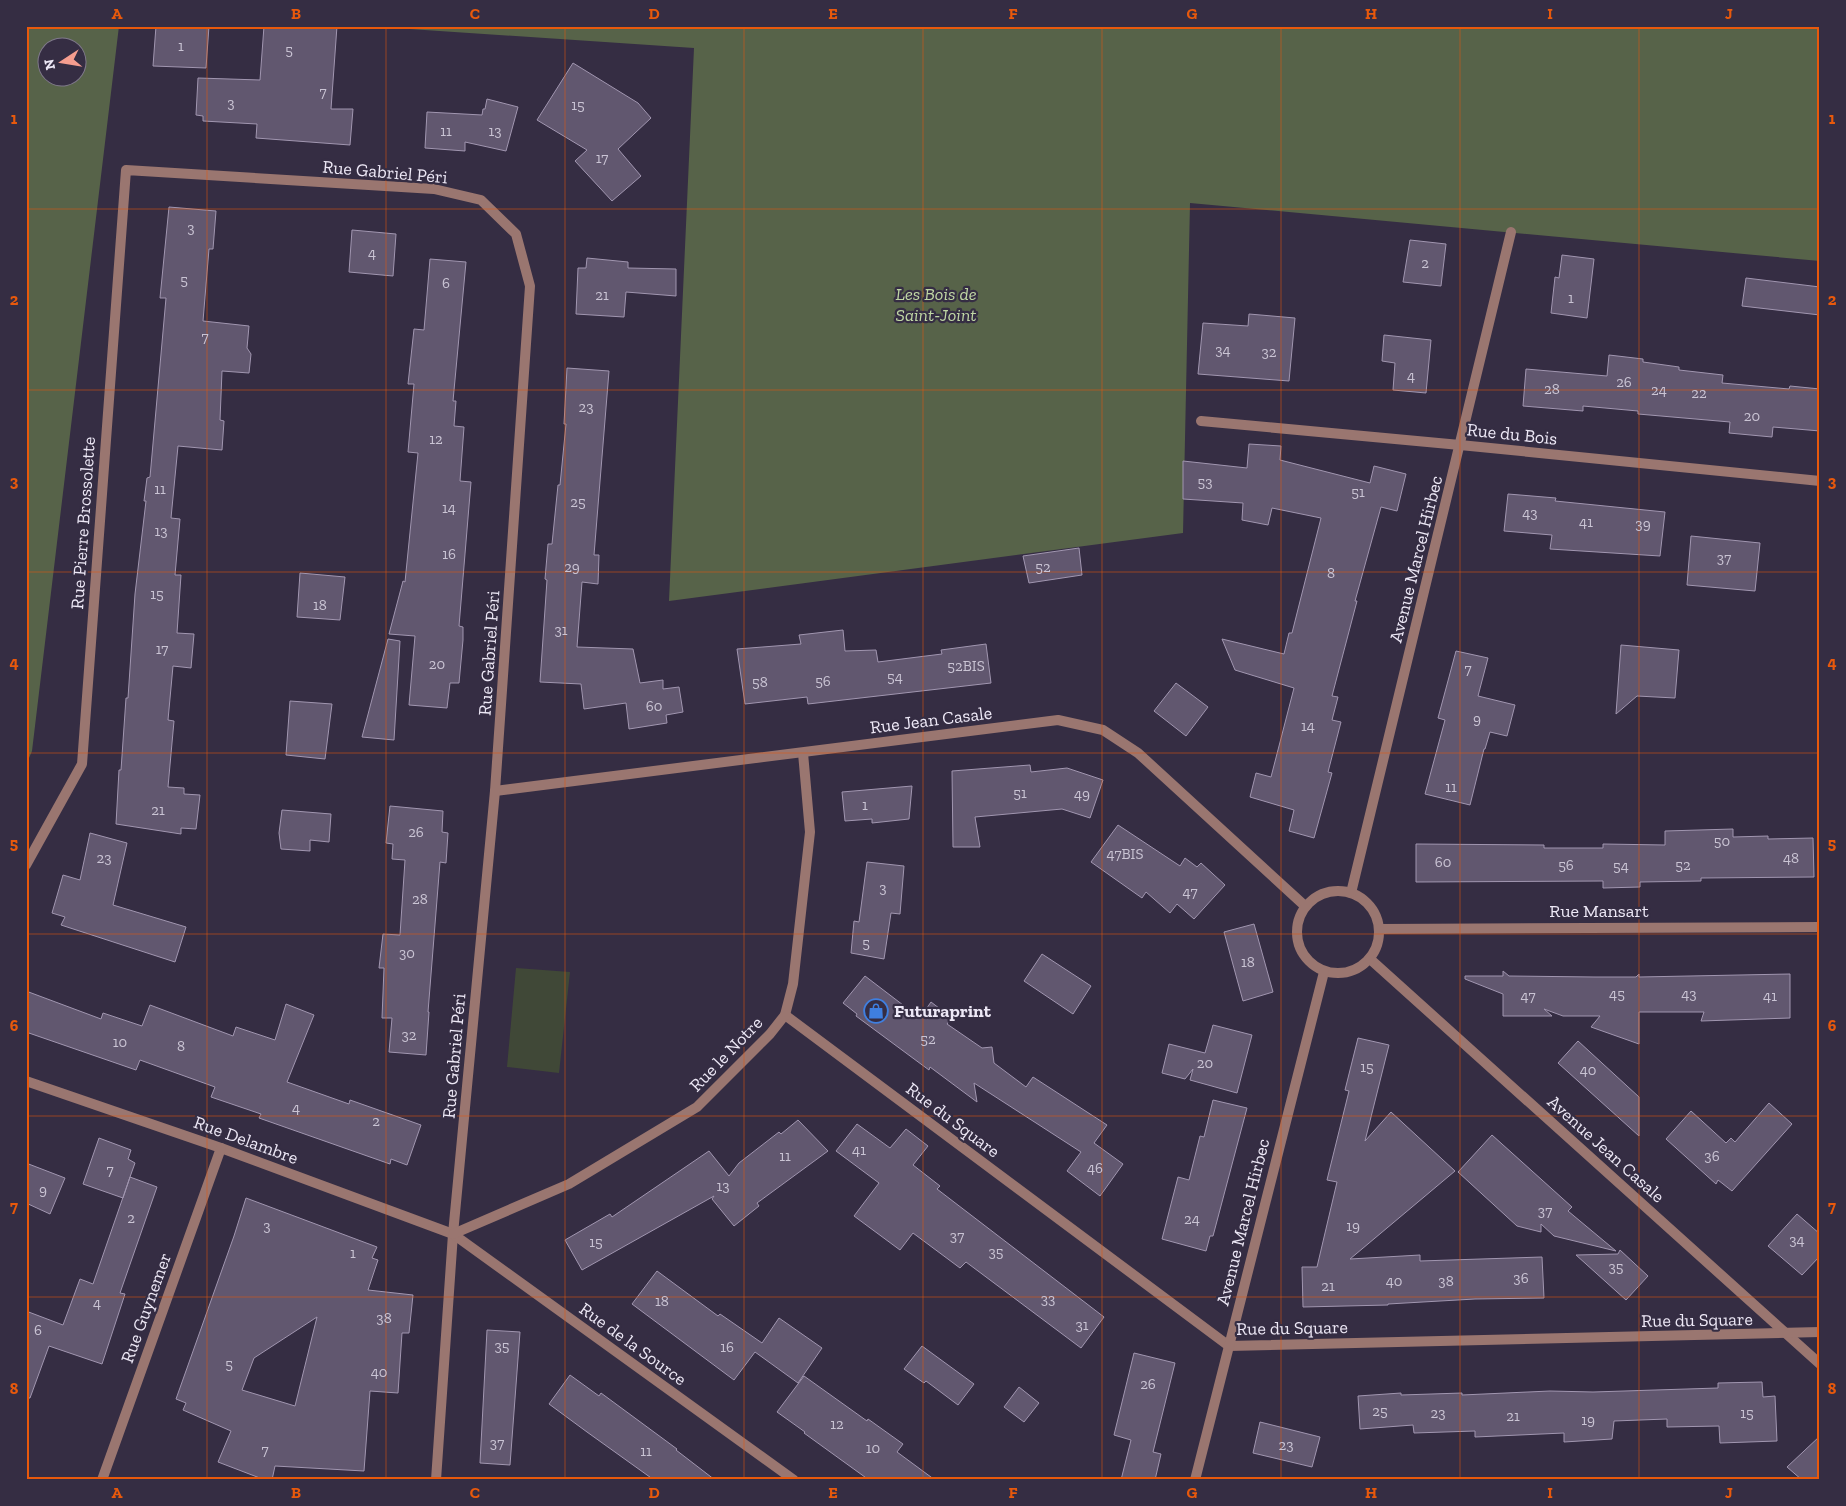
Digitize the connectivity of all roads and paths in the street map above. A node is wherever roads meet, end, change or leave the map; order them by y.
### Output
1 (126, 170) joint
2 (1511, 232) dead end
3 (1201, 421) dead end
4 (1460, 445) junction
5 (1820, 481) edge
6 (803, 753) junction
7 (495, 791) junction
8 (26, 865) edge
9 (1351, 893) junction
10 (1305, 906) junction
11 (1820, 927) edge
12 (1379, 929) junction
13 (1370, 959) junction
14 (1324, 972) junction
15 (785, 1015) junction
16 (26, 1081) edge
17 (221, 1148) junction
18 (453, 1234) junction
19 (1820, 1332) edge
20 (1785, 1334) junction
21 (1229, 1346) junction
22 (1820, 1364) edge
23 (102, 1480) edge
24 (436, 1480) edge
25 (794, 1480) edge
26 (1195, 1480) edge

1 - 7 street, Rue Gabriel Péri
1 - 8 street, Rue Pierre Brossolette
2 - 4 street, Avenue Marcel Hirbec
3 - 4 street, Rue du Bois
4 - 5 street, Rue du Bois
4 - 9 street, Avenue Marcel Hirbec
6 - 7 street, Rue Jean Casale
6 - 10 street, Rue Jean Casale
6 - 15 street, Rue le Notre
7 - 18 street, Rue Gabriel Péri
9 - 10 street
9 - 12 street
10 - 14 street
11 - 12 street, Rue Mansart
12 - 13 street
13 - 14 street
13 - 20 street, Avenue Jean Casale
14 - 21 street, Avenue Marcel Hirbec
15 - 18 street, Rue le Notre
15 - 21 street, Rue du Square
16 - 17 street, Rue Delambre
17 - 18 street, Rue Delambre
17 - 23 street, Rue Guynemer
18 - 24 street, Rue Gabriel Péri
18 - 25 street, Rue de la Source
19 - 20 street, Rue du Square
20 - 21 street, Rue du Square
20 - 22 street, Avenue Jean Casale
21 - 26 street, Avenue Marcel Hirbec

